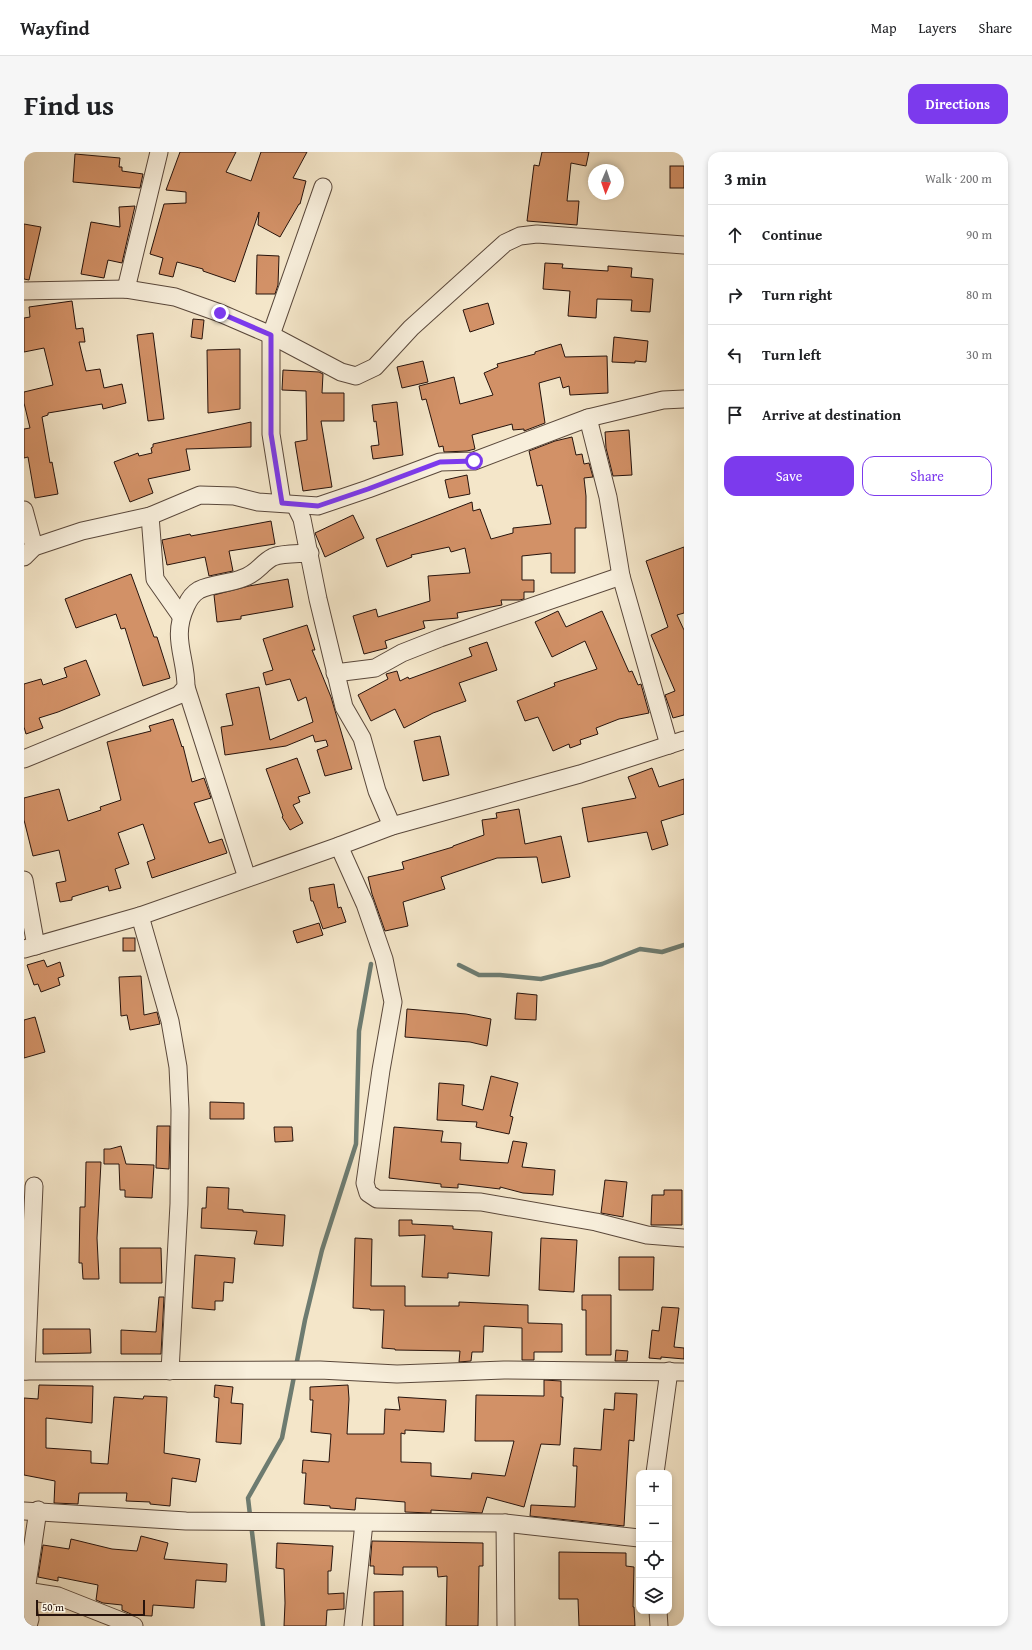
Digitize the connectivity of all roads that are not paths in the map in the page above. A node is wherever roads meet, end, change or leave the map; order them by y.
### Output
1 (159, 152) edge
2 (323, 187) dead end
3 (684, 245) edge
4 (126, 289) junction
5 (24, 291) edge
6 (271, 335) junction
7 (684, 399) edge
8 (588, 418) junction
9 (293, 509) junction
10 (24, 510) edge
11 (150, 516) junction
12 (29, 552) edge
13 (310, 553) junction
14 (622, 576) junction
15 (181, 616) junction
16 (335, 673) junction
17 (186, 688) junction
18 (677, 742) edge
19 (24, 759) edge
20 (392, 826) junction
21 (340, 846) junction
22 (248, 878) junction
23 (24, 880) edge
24 (140, 916) junction
25 (30, 947) edge
26 (34, 1186) dead end
27 (684, 1238) edge
28 (25, 1371) edge
29 (170, 1371) junction
30 (676, 1372) edge
31 (656, 1470) edge
32 (31, 1510) edge
33 (364, 1523) junction
34 (505, 1523) junction
35 (636, 1538) edge
36 (26, 1591) junction
37 (658, 1614) edge
38 (28, 1626) edge
39 (134, 1626) edge
40 (353, 1626) edge
41 (506, 1626) edge
42 (659, 1626) edge

1 - 4 street
2 - 6 street
3 - 6 street
4 - 5 street
4 - 6 street
6 - 9 street
7 - 8 street
8 - 9 street
8 - 14 street
9 - 11 street
9 - 13 street
10 - 12 street
11 - 12 street
11 - 15 street
13 - 15 street
13 - 16 street
14 - 16 street
14 - 18 street
15 - 17 street
16 - 20 street
17 - 19 street
17 - 22 street
18 - 20 street
20 - 21 street
21 - 22 street
21 - 27 street
22 - 24 street
23 - 25 street
24 - 25 street
24 - 29 street
26 - 28 street
28 - 29 street
29 - 30 street
30 - 31 street
32 - 33 street
32 - 36 street
33 - 34 street
33 - 40 street
34 - 35 street
34 - 41 street
36 - 38 street
36 - 39 street
37 - 42 street

